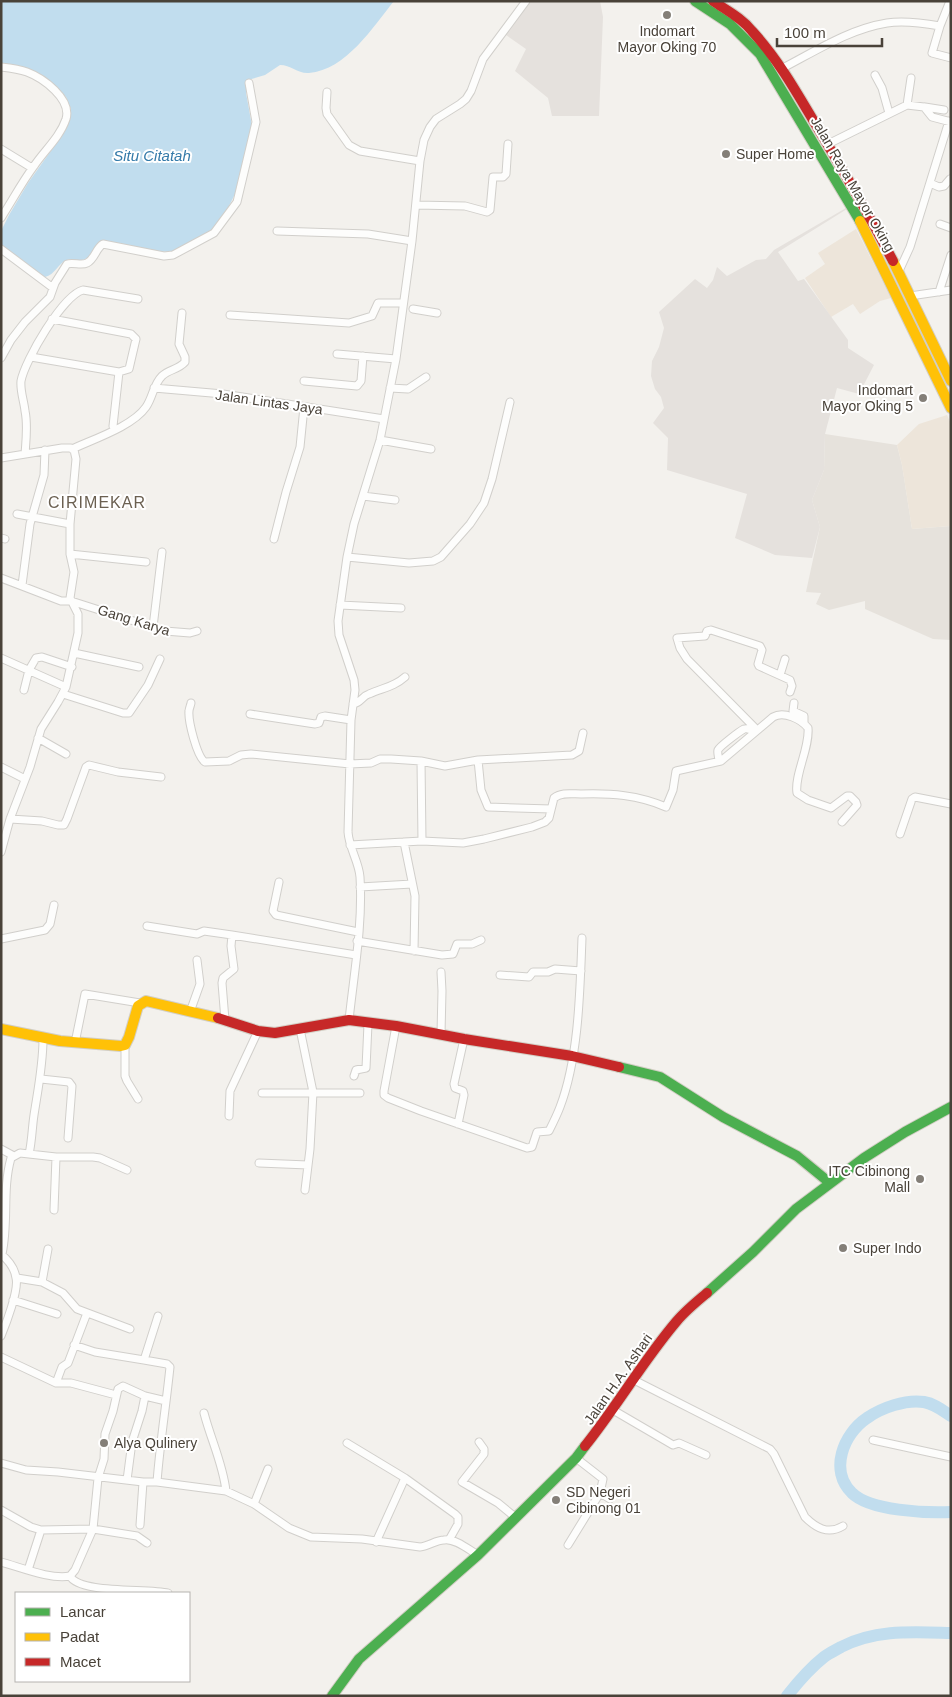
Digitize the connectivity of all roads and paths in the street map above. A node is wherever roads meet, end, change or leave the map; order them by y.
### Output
1 (526, 1) edge
2 (695, 1) edge
3 (713, 1) edge
4 (950, 1) edge
5 (948, 15) edge
6 (940, 26) junction
7 (951, 58) edge
8 (1, 67) edge
9 (781, 69) junction
10 (875, 75) dead end
11 (911, 78) dead end
12 (249, 83) dead end
13 (327, 92) dead end
14 (907, 105) junction
15 (924, 107) junction
16 (944, 110) dead end
17 (889, 113) junction
18 (950, 121) edge
19 (508, 144) dead end
20 (828, 144) junction
21 (1, 148) edge
22 (420, 161) junction
23 (32, 168) junction
24 (950, 179) edge
25 (930, 183) junction
26 (416, 204) junction
27 (1, 218) edge
28 (940, 224) dead end
29 (951, 228) edge
30 (277, 231) dead end
31 (412, 241) junction
32 (1, 249) edge
33 (951, 255) edge
34 (899, 271) junction
35 (53, 288) junction
36 (951, 290) edge
37 (939, 292) junction
38 (910, 296) junction
39 (138, 299) dead end
40 (407, 307) junction
41 (182, 313) dead end
42 (437, 313) dead end
43 (230, 315) dead end
44 (915, 318) junction
45 (52, 319) junction
46 (337, 354) dead end
47 (363, 356) junction
48 (31, 357) junction
49 (1, 358) edge
50 (396, 359) junction
51 (119, 372) junction
52 (426, 377) dead end
53 (304, 381) dead end
54 (951, 381) edge
55 (154, 388) junction
56 (390, 388) junction
57 (510, 402) dead end
58 (304, 407) junction
59 (951, 408) edge
60 (384, 419) junction
61 (113, 426) dead end
62 (380, 440) junction
63 (72, 449) junction
64 (431, 449) dead end
65 (45, 450) junction
66 (26, 454) junction
67 (1, 458) edge
68 (363, 496) junction
69 (395, 500) dead end
70 (17, 514) dead end
71 (32, 516) junction
72 (70, 524) junction
73 (274, 538) dead end
74 (162, 552) dead end
75 (70, 554) junction
76 (347, 557) junction
77 (146, 562) dead end
78 (1, 578) edge
79 (22, 585) junction
80 (71, 601) junction
81 (340, 605) junction
82 (401, 608) dead end
83 (153, 627) junction
84 (197, 631) dead end
85 (74, 653) junction
86 (1, 658) edge
87 (160, 659) dead end
88 (785, 659) dead end
89 (72, 667) junction
90 (139, 667) dead end
91 (29, 670) junction
92 (780, 674) junction
93 (405, 677) dead end
94 (24, 690) dead end
95 (64, 691) junction
96 (790, 692) dead end
97 (191, 703) dead end
98 (353, 704) junction
99 (794, 704) dead end
100 (250, 714) dead end
101 (351, 720) junction
102 (804, 723) junction
103 (756, 731) junction
104 (583, 733) dead end
105 (38, 738) junction
106 (66, 754) dead end
107 (478, 760) junction
108 (421, 761) junction
109 (719, 762) junction
110 (350, 764) junction
111 (1, 767) edge
112 (161, 777) dead end
113 (25, 779) junction
114 (951, 804) edge
115 (551, 809) junction
116 (6, 822) edge
117 (842, 822) dead end
118 (900, 834) dead end
119 (422, 841) junction
120 (404, 842) junction
121 (350, 844) junction
122 (1, 852) edge
123 (279, 882) dead end
124 (412, 884) junction
125 (360, 888) junction
126 (54, 906) dead end
127 (147, 926) dead end
128 (358, 932) junction
129 (232, 935) junction
130 (582, 938) dead end
131 (1, 939) edge
132 (481, 940) dead end
133 (357, 941) junction
134 (414, 951) junction
135 (356, 955) junction
136 (197, 960) dead end
137 (581, 971) junction
138 (441, 972) dead end
139 (500, 975) dead end
140 (140, 1003) junction
141 (190, 1012) junction
142 (225, 1020) junction
143 (349, 1020) junction
144 (368, 1024) junction
145 (396, 1026) junction
146 (1, 1029) edge
147 (300, 1029) junction
148 (258, 1031) junction
149 (441, 1034) junction
150 (43, 1039) junction
151 (464, 1039) junction
152 (75, 1043) junction
153 (125, 1045) junction
154 (572, 1056) junction
155 (354, 1076) dead end
156 (41, 1079) junction
157 (313, 1092) junction
158 (262, 1093) dead end
159 (360, 1093) dead end
160 (138, 1099) dead end
161 (951, 1107) edge
162 (228, 1116) dead end
163 (458, 1124) junction
164 (68, 1138) dead end
165 (1, 1149) edge
166 (28, 1154) junction
167 (14, 1156) junction
168 (56, 1157) junction
169 (259, 1163) dead end
170 (308, 1165) junction
171 (127, 1170) dead end
172 (830, 1183) junction
173 (4, 1184) edge
174 (305, 1190) dead end
175 (54, 1210) dead end
176 (48, 1249) dead end
177 (2, 1254) edge
178 (17, 1278) junction
179 (42, 1282) junction
180 (13, 1300) junction
181 (87, 1313) junction
182 (57, 1314) dead end
183 (158, 1316) dead end
184 (130, 1329) dead end
185 (1, 1336) edge
186 (74, 1345) junction
187 (1, 1358) edge
188 (144, 1360) junction
189 (634, 1380) junction
190 (56, 1383) junction
191 (116, 1395) junction
192 (145, 1396) junction
193 (166, 1401) junction
194 (613, 1410) junction
195 (204, 1413) dead end
196 (873, 1440) dead end
197 (479, 1442) dead end
198 (347, 1443) dead end
199 (706, 1454) dead end
200 (951, 1456) edge
201 (576, 1458) junction
202 (1, 1463) edge
203 (268, 1469) dead end
204 (98, 1478) junction
205 (404, 1478) junction
206 (127, 1480) junction
207 (143, 1482) junction
208 (157, 1482) junction
209 (226, 1491) junction
210 (600, 1493) junction
211 (610, 1499) dead end
212 (254, 1504) junction
213 (1, 1510) edge
214 (515, 1517) junction
215 (140, 1525) dead end
216 (843, 1526) dead end
217 (93, 1529) junction
218 (41, 1530) junction
219 (449, 1540) junction
220 (376, 1542) junction
221 (147, 1543) dead end
222 (568, 1545) dead end
223 (478, 1555) junction
224 (1, 1562) edge
225 (28, 1570) junction
226 (70, 1576) junction
227 (162, 1592) edge
228 (332, 1696) edge

1 - 22 street
2 - 44 street, Jalan Raya Mayor Oking
3 - 9 street, Jalan Raya Mayor Oking
4 - 5 street
5 - 6 street
6 - 7 street
6 - 9 street
8 - 23 street
9 - 20 street, Jalan Raya Mayor Oking
10 - 17 street
11 - 14 street
12 - 35 street
13 - 22 street
14 - 15 street
14 - 17 street
15 - 16 street
15 - 18 street
17 - 20 street
18 - 25 street
19 - 26 street
20 - 34 street, Jalan Raya Mayor Oking
21 - 23 street
22 - 26 street
23 - 27 street
24 - 25 street
25 - 34 street
26 - 31 street
28 - 29 street
30 - 31 street
31 - 40 street
32 - 35 street
33 - 37 street
34 - 38 street, Jalan Raya Mayor Oking
35 - 49 street
36 - 37 street
37 - 38 street
38 - 44 street, Jalan Raya Mayor Oking
39 - 45 street
40 - 42 street
40 - 43 street
40 - 50 street
41 - 55 street
44 - 54 street, Jalan Raya Mayor Oking
44 - 59 street, Jalan Raya Mayor Oking
45 - 48 street
45 - 51 street
46 - 47 street
47 - 50 street
47 - 53 street
48 - 51 street
48 - 66 street
50 - 56 street
51 - 61 street
52 - 56 street
55 - 58 street, Jalan Lintas Jaya
55 - 63 street
56 - 60 street
57 - 76 street
58 - 60 street, Jalan Lintas Jaya
58 - 73 street
60 - 62 street
62 - 64 street
62 - 68 street
63 - 65 street
63 - 72 street
65 - 66 street
65 - 71 street
66 - 67 street
68 - 69 street
68 - 76 street
70 - 71 street
71 - 72 street
71 - 79 street
72 - 75 street
74 - 83 street
75 - 77 street
75 - 80 street
76 - 81 street
78 - 79 street, Gang Karya
79 - 80 street, Gang Karya
80 - 83 street, Gang Karya
80 - 85 street
81 - 82 street
81 - 98 street
83 - 84 street, Gang Karya
85 - 89 street
85 - 90 street
86 - 91 street
87 - 95 street
88 - 92 street
89 - 91 street
89 - 95 street
91 - 94 street
91 - 95 street
92 - 96 street
92 - 103 street
93 - 98 street
95 - 105 street
97 - 110 street
98 - 101 street
99 - 102 street
100 - 101 street
101 - 110 street
102 - 103 street
102 - 117 street
103 - 109 street
103 - 109 street
104 - 107 street
105 - 106 street
105 - 113 street
107 - 108 street
107 - 115 street
108 - 110 street
108 - 119 street
109 - 115 street
110 - 121 street
111 - 113 street
112 - 116 street
113 - 116 street
114 - 118 street
115 - 119 street
116 - 122 street
119 - 120 street
120 - 121 street
120 - 124 street
121 - 125 street
123 - 128 street
124 - 125 street
124 - 134 street
125 - 128 street
126 - 131 street
127 - 129 street
128 - 133 street
129 - 135 street
129 - 142 street
130 - 137 street
132 - 134 street
133 - 134 street
133 - 135 street
135 - 143 street
136 - 141 street
137 - 139 street
137 - 154 street
138 - 149 street
140 - 141 street
140 - 152 street
140 - 153 street
141 - 142 street
142 - 148 street
143 - 144 street
143 - 147 street
144 - 145 street
144 - 155 street
145 - 149 street
145 - 163 street
146 - 150 street
147 - 148 street
147 - 157 street
148 - 162 street
149 - 151 street
150 - 152 street
150 - 156 street
151 - 154 street
151 - 163 street
152 - 153 street
153 - 160 street
154 - 163 street
154 - 172 street
156 - 164 street
156 - 166 street
157 - 158 street
157 - 159 street
157 - 170 street
161 - 172 street, Jalan H.A. Ashari
165 - 167 street
166 - 167 street
166 - 168 street
167 - 173 street
168 - 171 street
168 - 175 street
169 - 170 street
170 - 174 street
172 - 189 street, Jalan H.A. Ashari
173 - 177 street
176 - 179 street
177 - 178 street
178 - 179 street
178 - 180 street
179 - 181 street
180 - 182 street
180 - 185 street
181 - 184 street
181 - 186 street
183 - 188 street
186 - 188 street
186 - 190 street
187 - 190 street
188 - 193 street
189 - 194 street, Jalan H.A. Ashari
189 - 216 street
190 - 191 street
191 - 192 street
191 - 204 street
192 - 193 street
192 - 206 street
193 - 208 street
194 - 199 street
194 - 201 street, Jalan H.A. Ashari
195 - 209 street
196 - 200 street
197 - 214 street
198 - 205 street
201 - 210 street
201 - 214 street, Jalan H.A. Ashari
202 - 204 street
203 - 212 street
204 - 206 street
204 - 217 street
205 - 219 street
205 - 220 street
206 - 207 street
207 - 208 street
207 - 215 street
208 - 209 street
209 - 212 street
210 - 211 street
210 - 222 street
212 - 220 street
213 - 218 street
214 - 223 street, Jalan H.A. Ashari
217 - 218 street
217 - 221 street
217 - 226 street
218 - 225 street
219 - 220 street
219 - 223 street
223 - 228 street, Jalan H.A. Ashari
224 - 225 street
225 - 226 street
226 - 227 street

